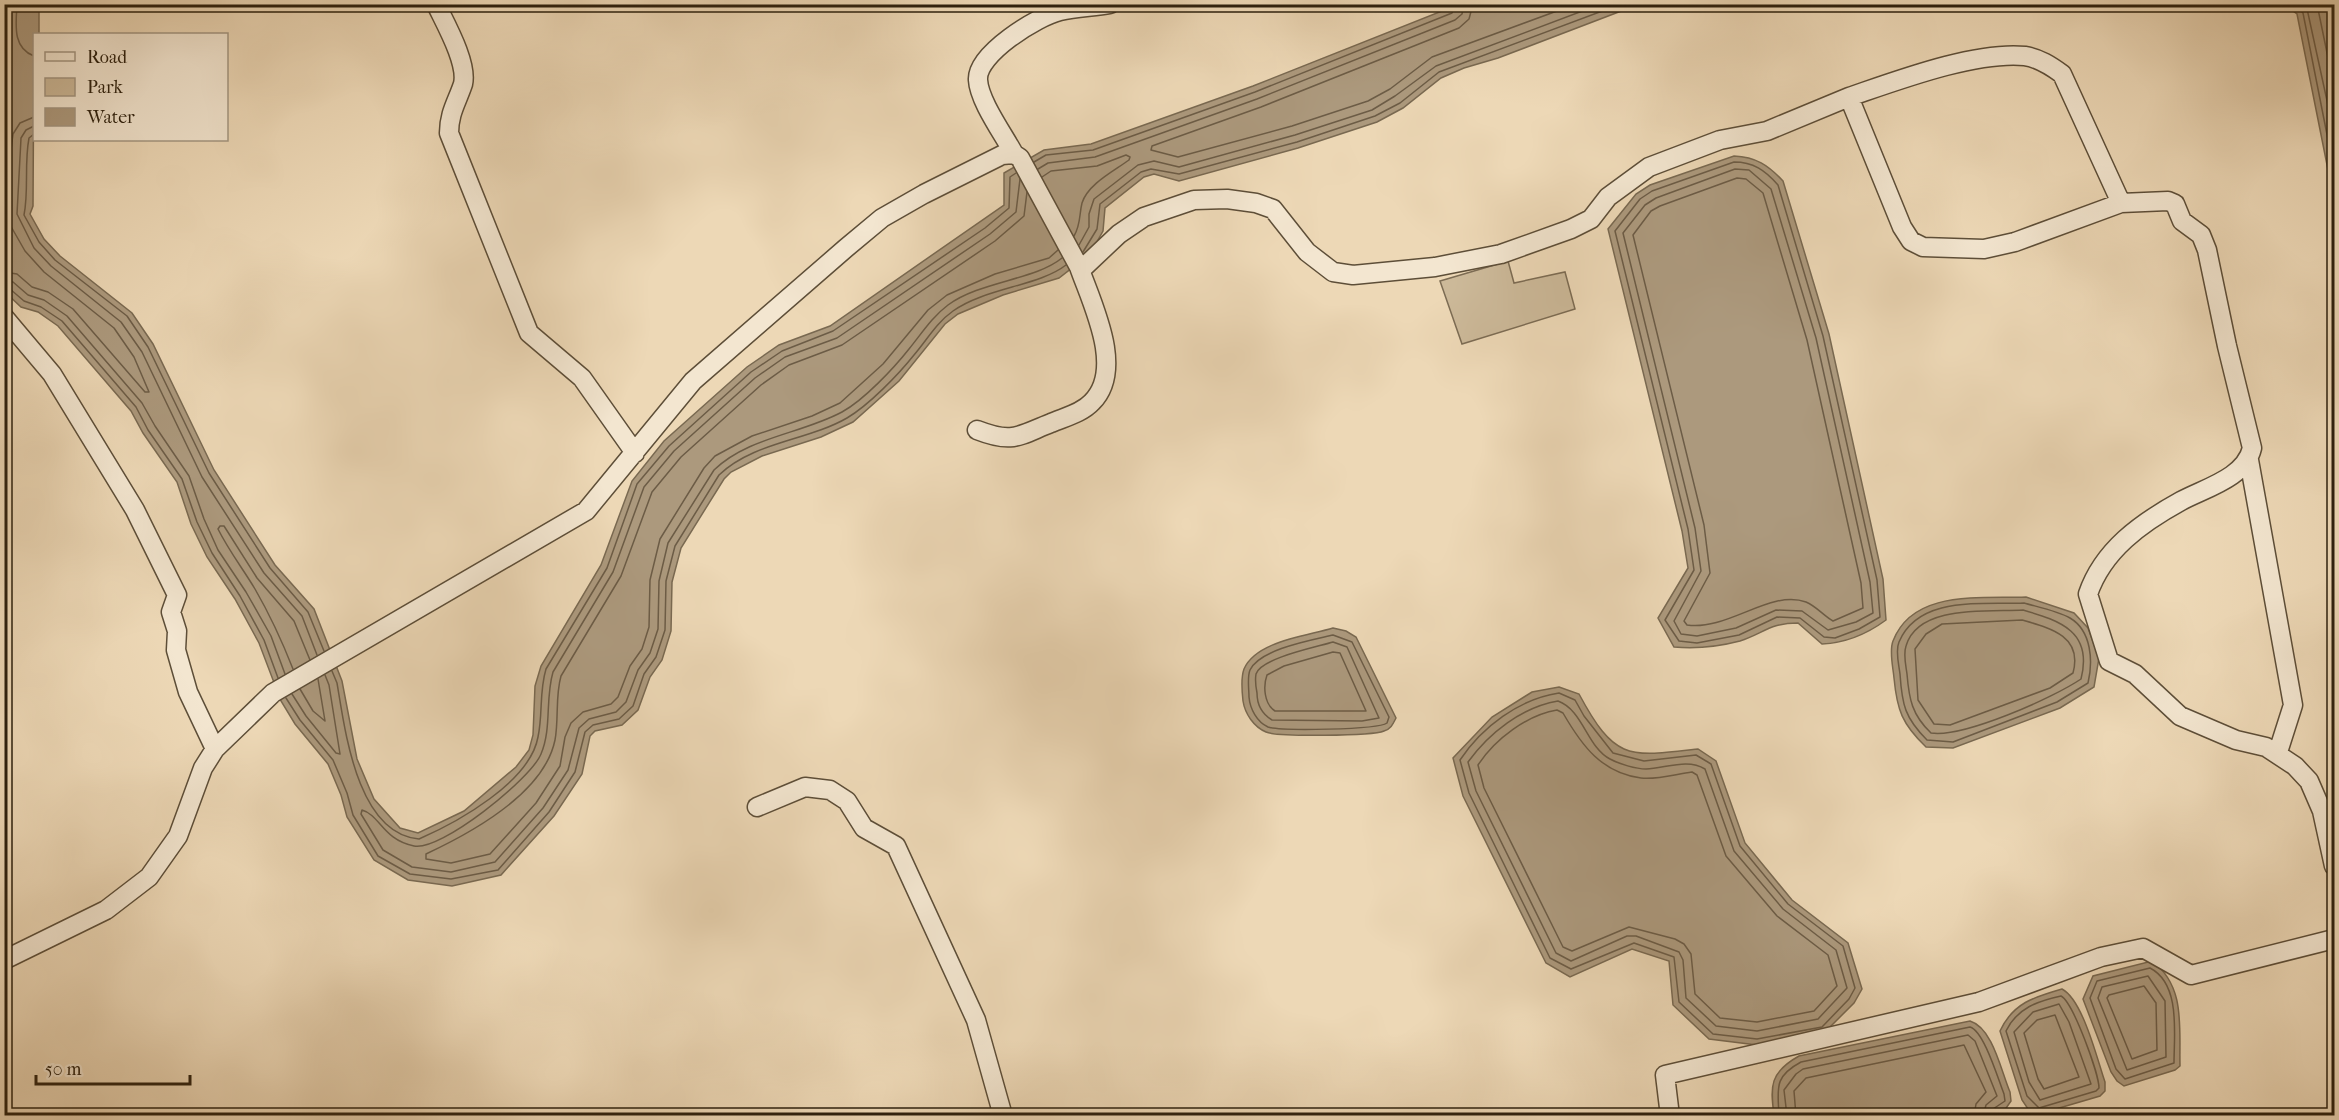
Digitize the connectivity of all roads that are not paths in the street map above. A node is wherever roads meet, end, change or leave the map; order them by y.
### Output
1 (436, 4) edge
2 (1110, 4) edge
3 (1849, 97) junction
4 (1017, 156) junction
5 (2121, 204) junction
6 (1078, 266) junction
7 (4, 317) edge
8 (977, 429) dead end
9 (635, 453) junction
10 (2249, 460) junction
11 (215, 749) junction
12 (2278, 752) junction
13 (757, 807) dead end
14 (2334, 866) edge
15 (2334, 939) edge
16 (4, 960) edge
17 (1003, 1116) edge
18 (1670, 1116) edge

1 - 9 street
2 - 4 street
3 - 5 street
3 - 5 street
3 - 6 street
4 - 6 street
4 - 9 street
5 - 10 street
6 - 8 street
7 - 11 street
9 - 11 street
10 - 12 street
10 - 12 street
11 - 16 street
12 - 14 street
13 - 17 street
15 - 18 street

